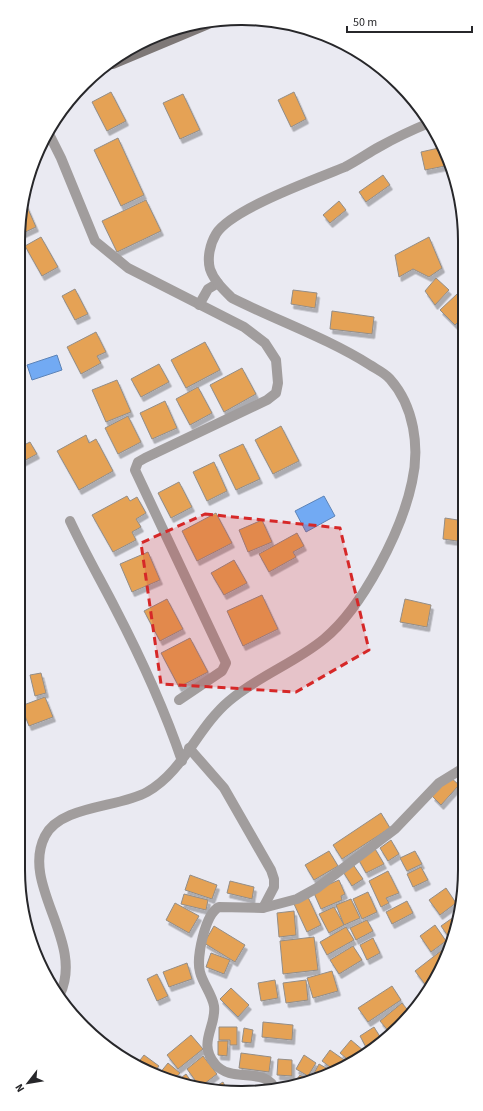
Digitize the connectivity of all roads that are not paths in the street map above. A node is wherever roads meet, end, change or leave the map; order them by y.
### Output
1 (194, 30) edge
2 (123, 60) edge
3 (424, 124) edge
4 (51, 138) edge
5 (218, 284) junction
6 (199, 305) junction
7 (70, 521) dead end
8 (179, 700) dead end
9 (190, 748) junction
10 (182, 761) junction
11 (458, 771) edge
12 (263, 908) junction
13 (61, 990) edge
14 (272, 1084) edge

1 - 2 main road
3 - 5 street
4 - 6 street
5 - 6 street
5 - 9 street
6 - 8 street
7 - 10 street
9 - 10 street
9 - 12 street
10 - 13 street
11 - 12 street
12 - 14 street

